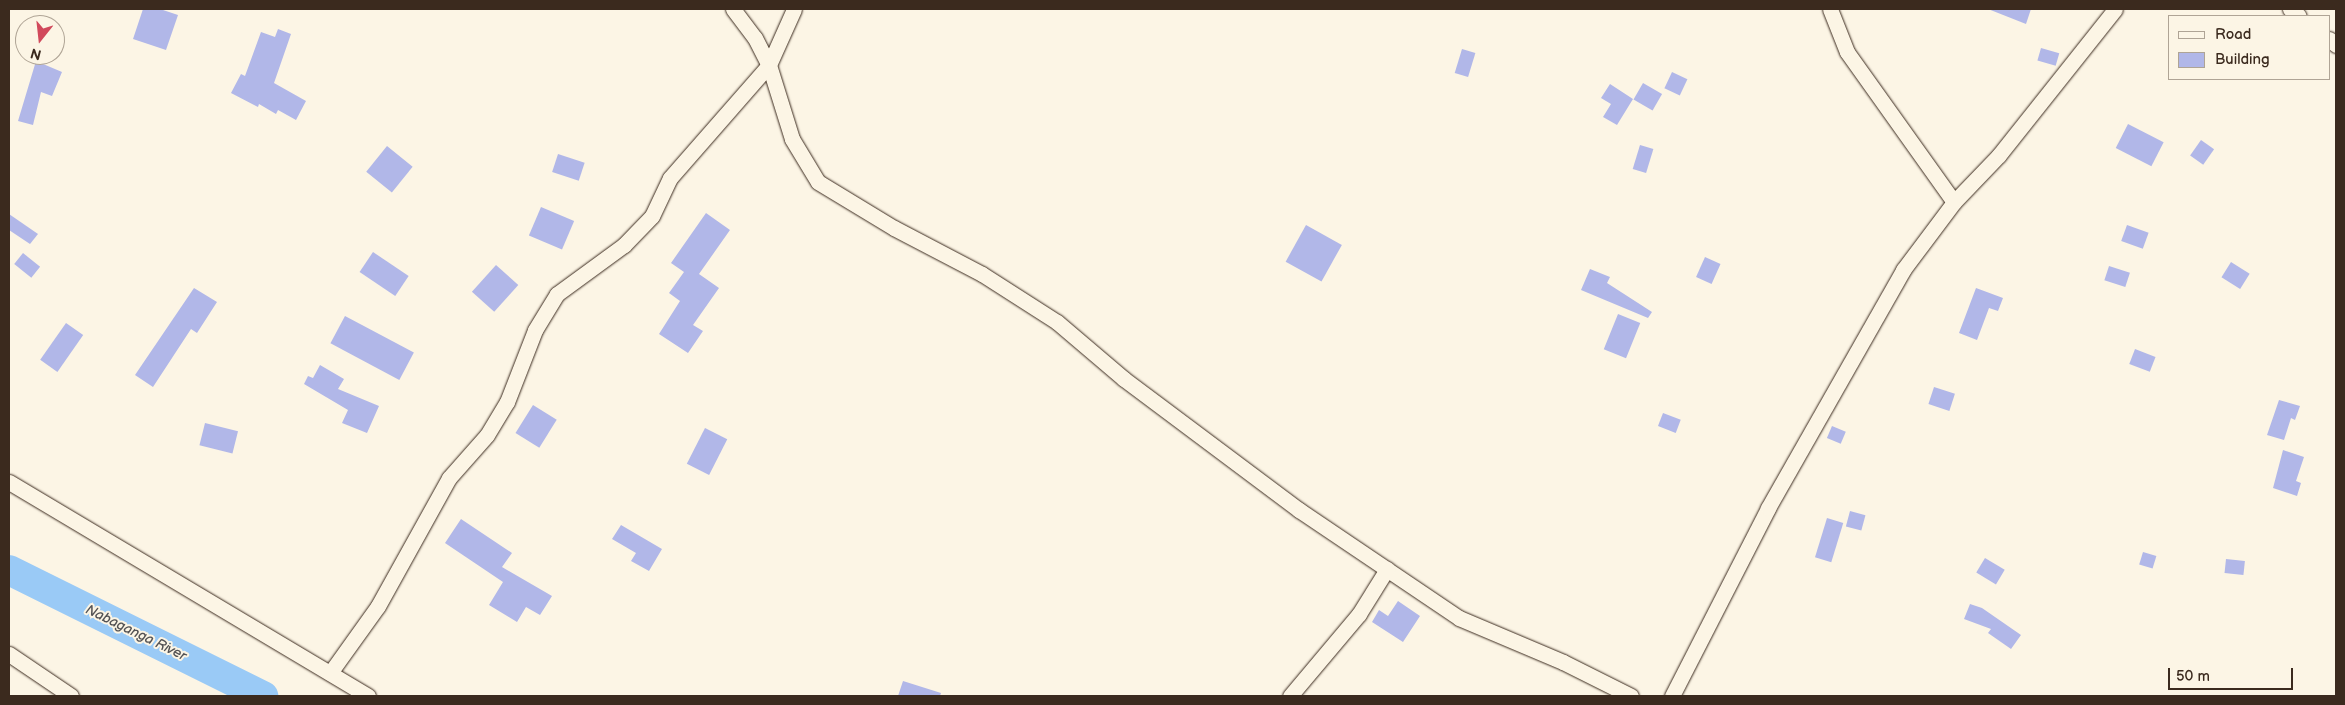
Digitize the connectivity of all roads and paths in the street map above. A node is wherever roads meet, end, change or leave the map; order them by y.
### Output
1 (733, 9) edge
2 (794, 9) edge
3 (1830, 9) edge
4 (2115, 9) edge
5 (769, 65) junction
6 (1954, 202) junction
7 (9, 482) edge
8 (1387, 569) junction
9 (9, 654) edge
10 (330, 673) junction
11 (72, 696) edge
12 (368, 696) edge
13 (1290, 696) edge
14 (1632, 696) edge
15 (1672, 696) edge

1 - 5 street
2 - 5 street
3 - 6 street
4 - 6 street
5 - 8 street
5 - 10 street
6 - 15 street
7 - 10 street
8 - 13 street
8 - 14 street
9 - 11 street
10 - 12 street

